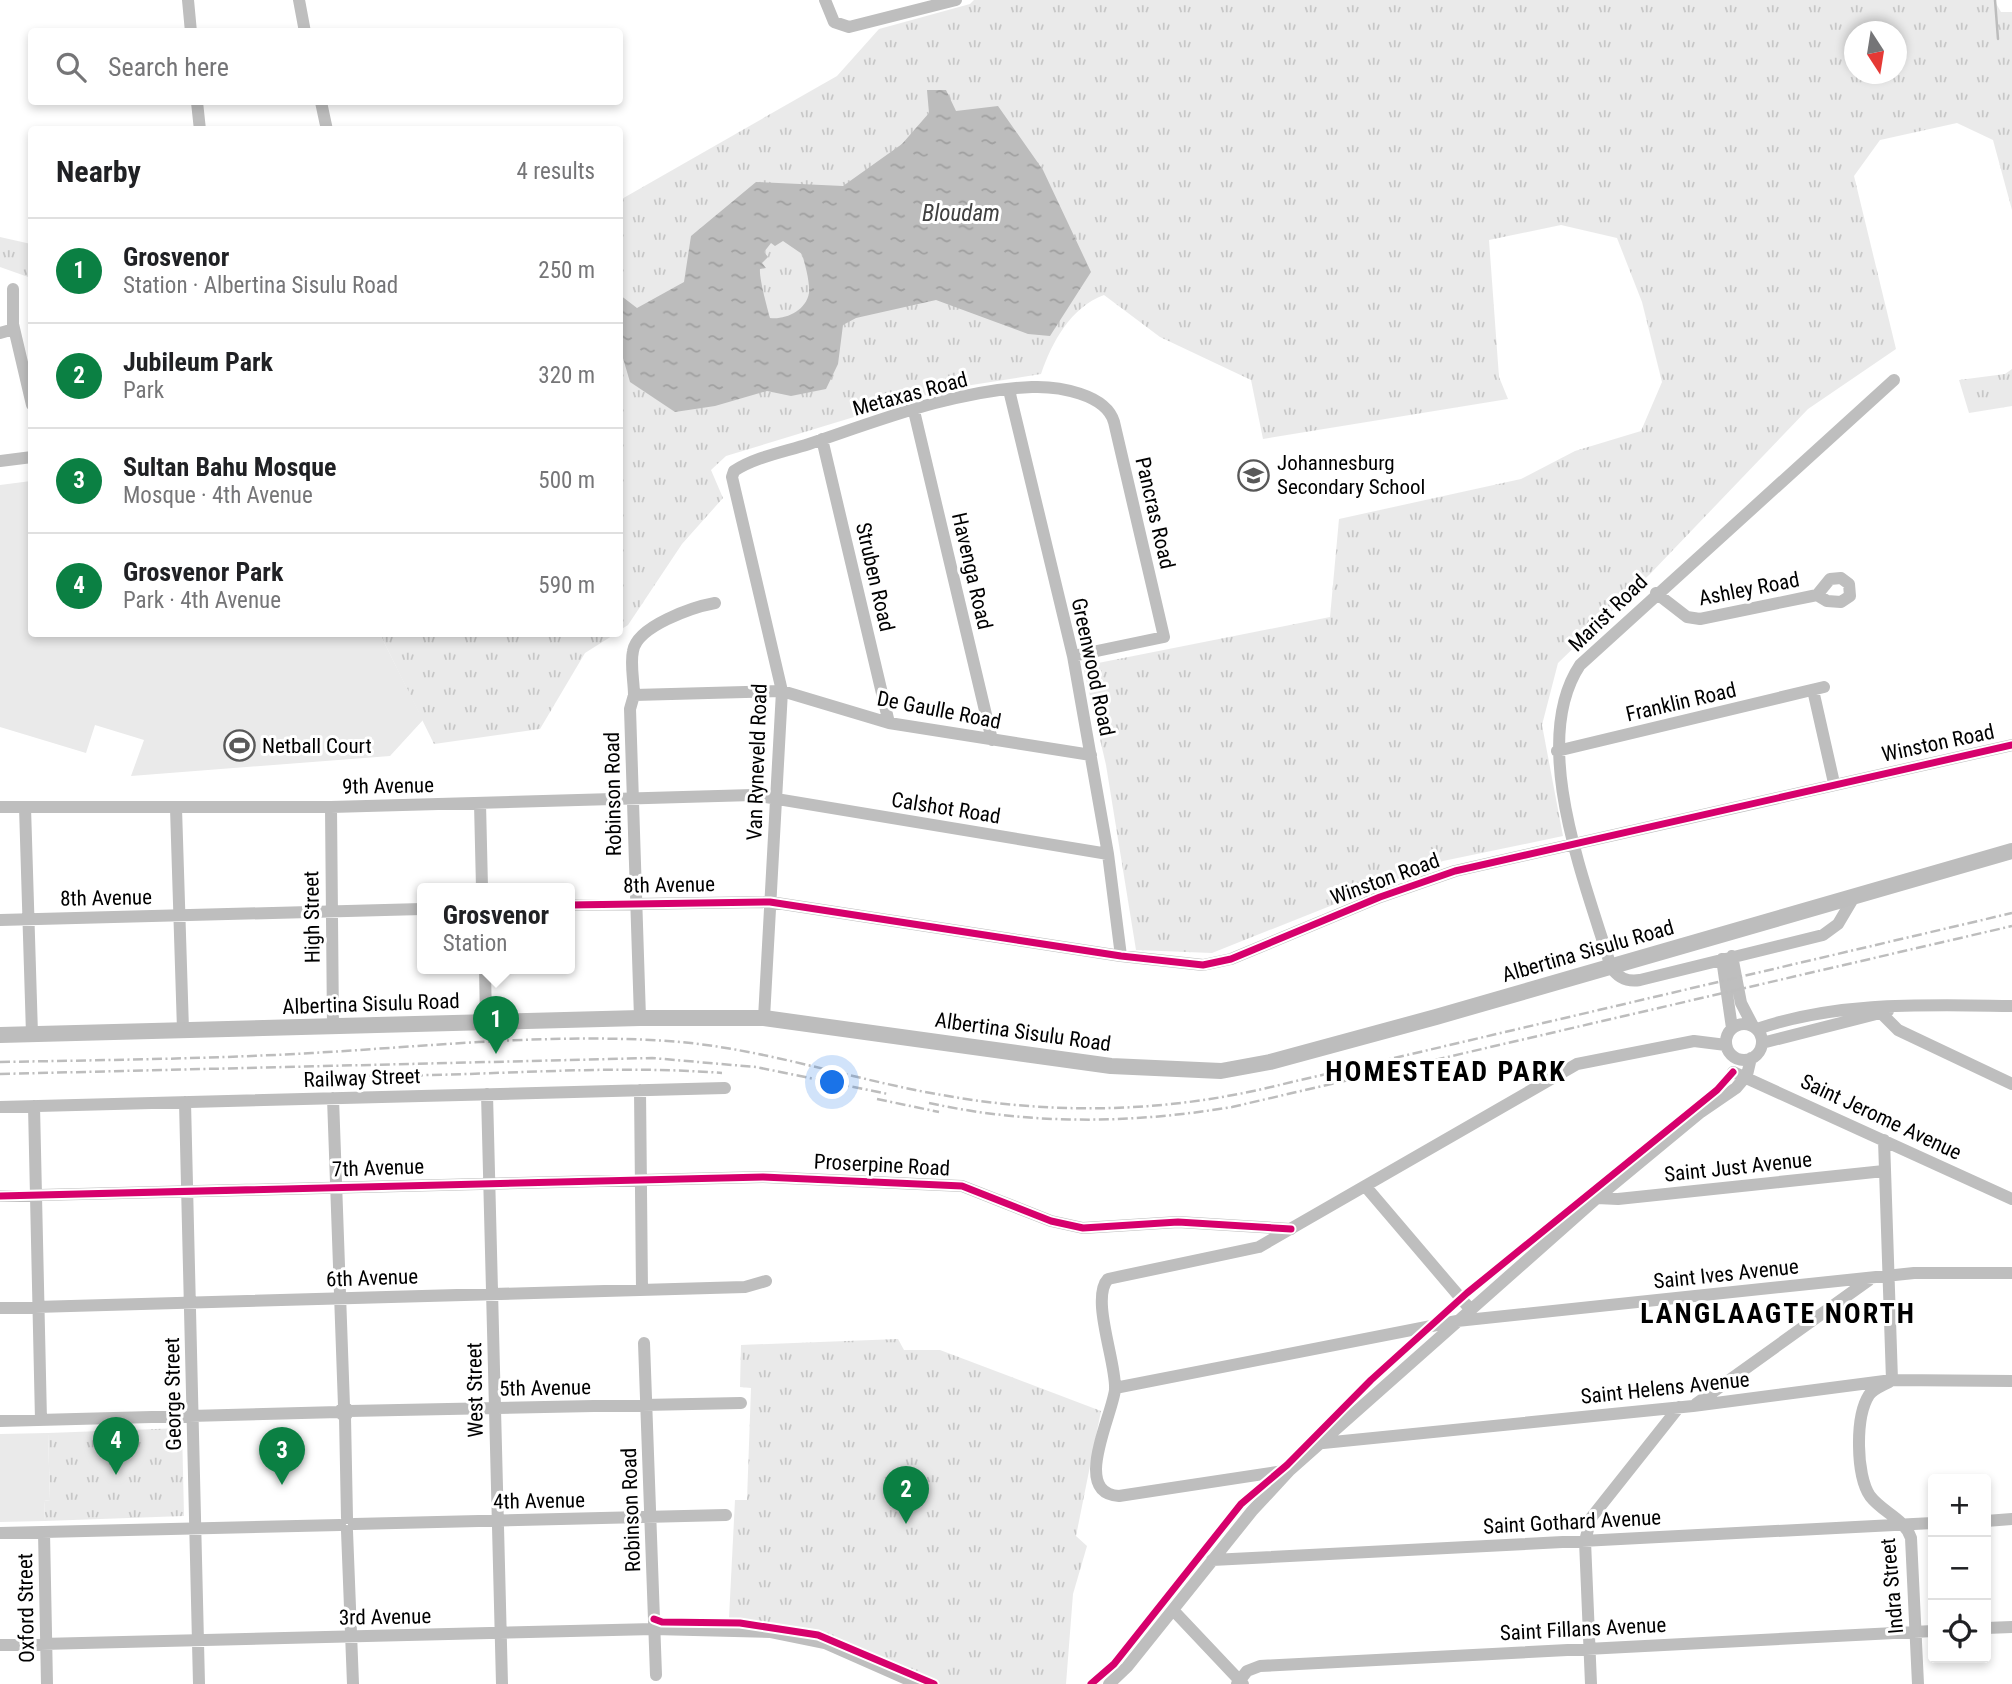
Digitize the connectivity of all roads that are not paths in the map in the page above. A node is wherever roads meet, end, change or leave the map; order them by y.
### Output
1 (188, 0) edge
2 (299, 0) edge
3 (825, 0) edge
4 (956, 0) edge
5 (191, 28) edge
6 (304, 28) edge
7 (197, 105) edge
8 (322, 105) edge
9 (200, 126) edge
10 (326, 126) edge
11 (13, 289) dead end
12 (14, 329) junction
13 (0, 333) edge
14 (1894, 380) dead end
15 (28, 388) edge
16 (1009, 390) junction
17 (1100, 402) joint
18 (914, 411) junction
19 (822, 439) junction
20 (28, 458) edge
21 (0, 461) edge
22 (734, 471) joint
23 (1656, 593) junction
24 (1817, 595) dead end
25 (715, 603) dead end
26 (1073, 656) junction
27 (782, 691) junction
28 (634, 695) junction
29 (890, 723) junction
30 (992, 740) junction
31 (2012, 745) edge
32 (1557, 751) junction
33 (1091, 755) junction
34 (1835, 783) junction
35 (632, 798) junction
36 (777, 800) junction
37 (480, 803) junction
38 (0, 807) edge
39 (25, 807) junction
40 (331, 807) junction
41 (176, 808) junction
42 (1574, 844) junction
43 (2012, 851) edge
44 (1108, 854) junction
45 (482, 883) edge
46 (1854, 897) junction
47 (770, 902) junction
48 (635, 903) junction
49 (575, 905) edge
50 (417, 909) edge
51 (331, 911) junction
52 (179, 915) junction
53 (28, 919) junction
54 (0, 920) edge
55 (1121, 956) junction
56 (1728, 963) junction
57 (1611, 967) junction
58 (485, 974) edge
59 (1736, 1004) junction
60 (2012, 1006) edge
61 (1898, 1007) junction
62 (1881, 1013) junction
63 (640, 1018) junction
64 (764, 1018) junction
65 (486, 1022) junction
66 (333, 1027) junction
67 (1755, 1027) junction
68 (183, 1030) junction
69 (1730, 1030) junction
70 (32, 1034) junction
71 (0, 1035) edge
72 (1694, 1041) junction
73 (1762, 1043) junction
74 (1729, 1050) junction
75 (1751, 1058) junction
76 (1733, 1072) junction
77 (1746, 1076) junction
78 (2012, 1084) edge
79 (725, 1088) dead end
80 (640, 1090) junction
81 (487, 1094) junction
82 (333, 1098) junction
83 (185, 1102) junction
84 (34, 1106) junction
85 (0, 1107) edge
86 (1701, 1112) junction
87 (1884, 1140) junction
88 (1884, 1171) junction
89 (757, 1177) joint
90 (642, 1178) junction
91 (489, 1182) junction
92 (1366, 1186) junction
93 (336, 1187) junction
94 (187, 1191) junction
95 (36, 1195) junction
96 (0, 1196) edge
97 (1597, 1198) junction
98 (2012, 1199) edge
99 (1291, 1230) junction
100 (2012, 1273) edge
101 (1889, 1275) junction
102 (1871, 1278) junction
103 (766, 1281) dead end
104 (642, 1290) junction
105 (492, 1294) junction
106 (342, 1298) junction
107 (190, 1302) junction
108 (38, 1307) junction
109 (0, 1308) edge
110 (1470, 1309) junction
111 (1457, 1321) junction
112 (644, 1343) dead end
113 (1892, 1380) junction
114 (2012, 1381) edge
115 (1115, 1388) junction
116 (741, 1403) dead end
117 (646, 1405) junction
118 (1686, 1407) junction
119 (495, 1408) junction
120 (344, 1411) junction
121 (193, 1416) junction
122 (41, 1420) junction
123 (0, 1421) edge
124 (1323, 1443) junction
125 (1290, 1470) junction
126 (726, 1516) dead end
127 (650, 1517) junction
128 (2012, 1519) edge
129 (498, 1521) junction
130 (1991, 1521) edge
131 (1928, 1523) edge
132 (1905, 1524) junction
133 (347, 1525) junction
134 (195, 1528) junction
135 (44, 1532) junction
136 (0, 1533) edge
137 (1585, 1541) junction
138 (1212, 1560) junction
139 (1173, 1610) junction
140 (2012, 1627) edge
141 (1991, 1628) edge
142 (654, 1629) junction
143 (1928, 1631) edge
144 (1917, 1632) junction
145 (501, 1633) junction
146 (352, 1637) junction
147 (198, 1640) junction
148 (47, 1644) junction
149 (0, 1645) edge
150 (1591, 1648) junction
151 (656, 1675) dead end
152 (1240, 1683) edge
153 (47, 1684) edge
154 (200, 1684) edge
155 (353, 1684) edge
156 (502, 1684) edge
157 (918, 1684) edge
158 (1110, 1684) edge
159 (1591, 1684) edge
160 (1918, 1684) edge

1 - 5 street
2 - 6 street
3 - 4 street
7 - 9 street
8 - 10 street
11 - 12 street
12 - 13 street
12 - 15 street
14 - 23 street, Marist Road
16 - 17 street, Metaxas Road
16 - 18 street, Metaxas Road
16 - 26 street, Greenwood Road
17 - 26 street, Pancras Road
18 - 19 street, Metaxas Road
18 - 30 street, Havenga Road
19 - 22 street, Metaxas Road
19 - 29 street, Struben Road
20 - 21 street
22 - 27 street, Van Ryneveld Road
23 - 24 street, Ashley Road
23 - 32 street, Marist Road
25 - 28 street, Robinson Road
26 - 33 street, Greenwood Road
27 - 28 street, De Gaulle Road
27 - 29 street, De Gaulle Road
27 - 36 street, Van Ryneveld Road
28 - 35 street, Robinson Road
29 - 30 street, De Gaulle Road
30 - 33 street, De Gaulle Road
31 - 34 street, Winston Road
32 - 34 street, Franklin Road
32 - 42 street, Marist Road
33 - 44 street, Greenwood Road
34 - 42 street, Winston Road
35 - 36 street, 9th Avenue
35 - 37 street, 9th Avenue
35 - 48 street, Robinson Road
36 - 44 street, Calshot Road
36 - 47 street, Van Ryneveld Road
37 - 40 street, 9th Avenue
37 - 45 street
38 - 39 street, 9th Avenue
39 - 41 street, 9th Avenue
39 - 53 street
40 - 41 street, 9th Avenue
40 - 51 street, High Street
41 - 52 street
42 - 55 street, Winston Road
42 - 57 street, Marist Road
43 - 46 main road, Albertina Sisulu Road
44 - 55 street, Greenwood Road
46 - 56 street
46 - 57 main road, Albertina Sisulu Road
47 - 48 street, 8th Avenue
47 - 55 street, Winston Road
47 - 64 street, Van Ryneveld Road
48 - 49 street, 8th Avenue
48 - 63 street, Robinson Road
50 - 51 street, 8th Avenue
51 - 52 street, 8th Avenue
51 - 66 street, High Street
52 - 53 street, 8th Avenue
52 - 68 street
53 - 54 street, 8th Avenue
53 - 70 street
56 - 57 street
56 - 59 street
57 - 64 main road, Albertina Sisulu Road
58 - 65 street
59 - 67 street
59 - 69 street
60 - 61 street
61 - 62 street
61 - 67 street
62 - 73 street
62 - 78 street
63 - 64 main road, Albertina Sisulu Road
63 - 65 main road, Albertina Sisulu Road
65 - 66 main road, Albertina Sisulu Road
66 - 68 main road, Albertina Sisulu Road
67 - 69 street
67 - 73 street
68 - 70 main road, Albertina Sisulu Road
69 - 72 street
69 - 74 street
70 - 71 main road, Albertina Sisulu Road
72 - 74 street
72 - 92 street
73 - 75 street
74 - 75 street
74 - 76 street
75 - 77 street
76 - 77 street, Saint Jerome Avenue
76 - 86 street
77 - 86 street
77 - 87 street, Saint Jerome Avenue
79 - 80 street, Railway Street
80 - 81 street, Railway Street
80 - 90 street
81 - 82 street, Railway Street
81 - 91 street, West Street
82 - 83 street, Railway Street
82 - 93 street
83 - 84 street, Railway Street
83 - 94 street, George Street
84 - 85 street, Railway Street
84 - 95 street
86 - 97 street
87 - 88 street
87 - 98 street, Saint Jerome Avenue
88 - 97 street, Saint Just Avenue
88 - 101 street
89 - 90 street, 7th Avenue
89 - 99 street, Proserpine Road
90 - 91 street, 7th Avenue
90 - 104 street
91 - 93 street, 7th Avenue
91 - 105 street, West Street
92 - 99 street
92 - 110 street
93 - 94 street, 7th Avenue
93 - 106 street
94 - 95 street, 7th Avenue
94 - 107 street, George Street
95 - 96 street, 7th Avenue
95 - 108 street
97 - 110 street
99 - 115 street
100 - 101 street, Saint Ives Avenue
101 - 102 street, Saint Ives Avenue
101 - 113 street
102 - 111 street, Saint Ives Avenue
102 - 118 street
103 - 104 street, 6th Avenue
104 - 105 street, 6th Avenue
105 - 106 street, 6th Avenue
105 - 119 street, West Street
106 - 107 street, 6th Avenue
106 - 120 street
107 - 108 street, 6th Avenue
107 - 121 street, George Street
108 - 109 street, 6th Avenue
108 - 122 street
110 - 111 street
111 - 115 street, Saint Ives Avenue
111 - 124 street
112 - 117 street, Robinson Road
113 - 114 street, Saint Helens Avenue
113 - 118 street, Saint Helens Avenue
113 - 132 street, Indra Street
115 - 125 street
116 - 117 street, 5th Avenue
117 - 119 street, 5th Avenue
117 - 127 street, Robinson Road
118 - 124 street, Saint Helens Avenue
118 - 137 street
119 - 120 street, 5th Avenue
119 - 129 street, West Street
120 - 121 street, 5th Avenue
120 - 133 street
121 - 122 street, 5th Avenue
121 - 134 street, George Street
122 - 123 street, 5th Avenue
124 - 125 street
125 - 138 street
126 - 127 street, 4th Avenue
127 - 129 street, 4th Avenue
127 - 142 street, Robinson Road
128 - 130 street
129 - 133 street, 4th Avenue
129 - 145 street, West Street
131 - 132 street, Saint Gothard Avenue
132 - 137 street, Saint Gothard Avenue
132 - 144 street, Indra Street
133 - 134 street, 4th Avenue
133 - 146 street
134 - 135 street, 4th Avenue
134 - 147 street, George Street
135 - 136 street, 4th Avenue
135 - 148 street, Oxford Street
137 - 138 street, Saint Gothard Avenue
137 - 150 street
138 - 139 street
139 - 152 street
139 - 158 street
140 - 141 street
142 - 145 street, 3rd Avenue
142 - 151 street, Robinson Road
142 - 157 street, 3rd Avenue
143 - 144 street, Saint Fillans Avenue
144 - 150 street, Saint Fillans Avenue
144 - 160 street, Indra Street
145 - 146 street, 3rd Avenue
145 - 156 street, West Street
146 - 147 street, 3rd Avenue
146 - 155 street
147 - 148 street, 3rd Avenue
147 - 154 street, George Street
148 - 149 street, 3rd Avenue
148 - 153 street, Oxford Street
150 - 152 street, Saint Fillans Avenue
150 - 159 street

